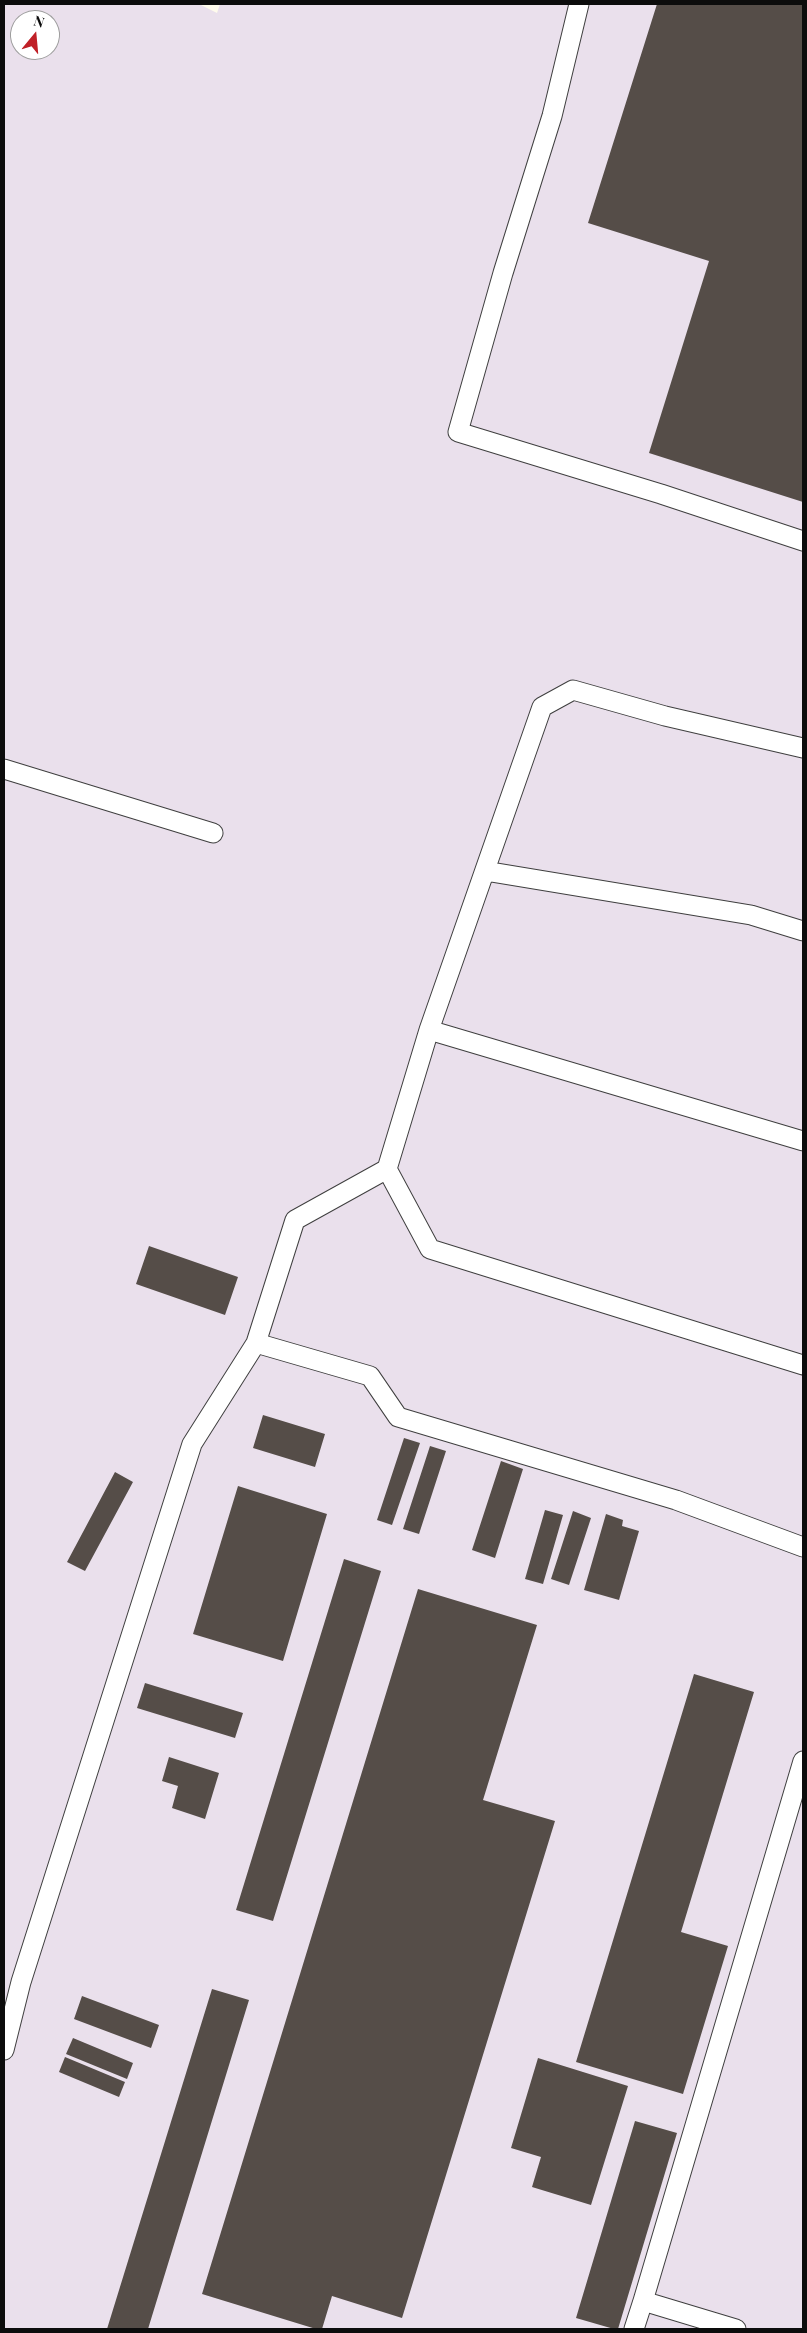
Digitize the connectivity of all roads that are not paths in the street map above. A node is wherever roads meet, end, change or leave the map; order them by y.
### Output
1 (579, 4) edge
2 (803, 541) edge
3 (803, 748) edge
4 (4, 770) edge
5 (213, 833) dead end
6 (485, 871) junction
7 (803, 932) edge
8 (429, 1030) junction
9 (803, 1141) edge
10 (387, 1170) junction
11 (256, 1343) junction
12 (803, 1365) edge
13 (803, 1547) edge
14 (803, 1760) edge
15 (4, 2050) edge
16 (643, 2301) junction
17 (634, 2329) edge
18 (736, 2329) edge

1 - 2 lane
3 - 6 lane
4 - 5 lane
6 - 7 lane
6 - 8 lane
8 - 9 lane
8 - 10 lane
10 - 11 lane
10 - 12 lane
11 - 13 lane
11 - 15 lane
14 - 16 lane
16 - 17 lane
16 - 18 lane

